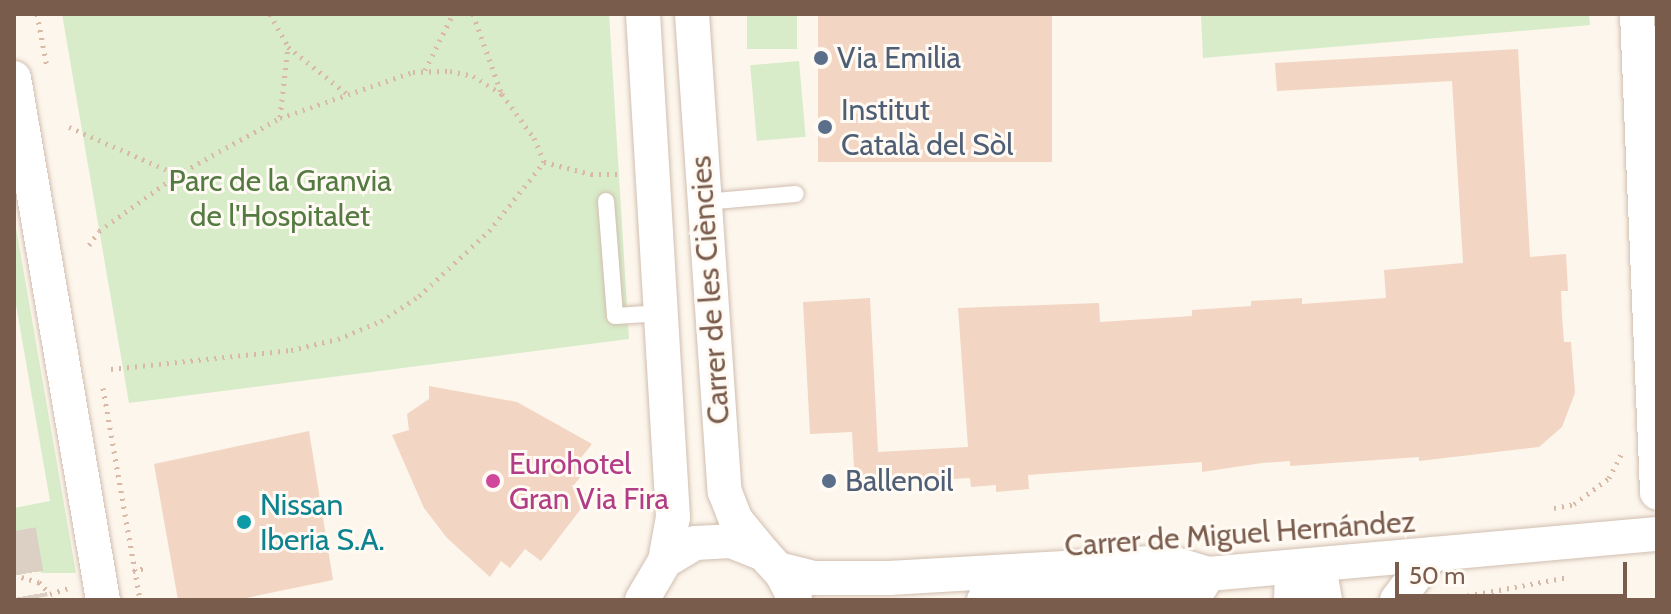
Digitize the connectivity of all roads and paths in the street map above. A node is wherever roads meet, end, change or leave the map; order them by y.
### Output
1 (270, 14) edge
2 (453, 14) edge
3 (473, 14) edge
4 (643, 14) edge
5 (692, 14) edge
6 (1637, 14) edge
7 (288, 47) junction
8 (425, 70) junction
9 (14, 78) edge
10 (346, 93) junction
11 (502, 94) junction
12 (280, 118) junction
13 (69, 127) dead end
14 (544, 162) junction
15 (635, 173) dead end
16 (177, 175) junction
17 (796, 194) dead end
18 (606, 201) dead end
19 (704, 202) junction
20 (89, 245) dead end
21 (663, 313) junction
22 (111, 369) dead end
23 (1628, 442) dead end
24 (1657, 493) edge
25 (1545, 510) dead end
26 (1277, 532) dead end
27 (1657, 534) edge
28 (1197, 538) dead end
29 (1432, 554) junction
30 (665, 561) junction
31 (771, 562) junction
32 (14, 575) edge
33 (1576, 576) dead end
34 (1301, 578) edge
35 (1209, 586) edge
36 (91, 592) edge
37 (48, 597) edge
38 (642, 600) edge
39 (795, 600) edge
40 (984, 600) edge
41 (1325, 600) edge
42 (1397, 600) edge
43 (1444, 600) edge

1 - 7 path
2 - 8 path
3 - 11 path
4 - 21 street, Carrer de les Ciències
5 - 19 street, Carrer de les Ciències
6 - 24 street
7 - 10 path
7 - 12 path
8 - 10 path
8 - 11 path
9 - 36 street
10 - 12 path
11 - 14 path
12 - 16 path
13 - 16 path
14 - 15 path
14 - 22 path
16 - 20 path
17 - 19 lane
18 - 21 lane
19 - 31 street, Carrer de les Ciències
21 - 30 street, Carrer de les Ciències
23 - 25 path
26 - 28 path, Carrer de Miguel Hernández
27 - 29 street, Carrer de Miguel Hernández
29 - 34 street, Carrer de Miguel Hernández
29 - 42 street
30 - 31 street, Carrer de Miguel Hernández
30 - 38 street
31 - 35 street, Carrer de Miguel Hernández
31 - 39 street, Carrer de les Ciències
32 - 37 path
33 - 43 path
34 - 35 street, Carrer de Miguel Hernández
34 - 41 street
35 - 40 street, Carrer de Miguel Hernández
36 - 37 path

